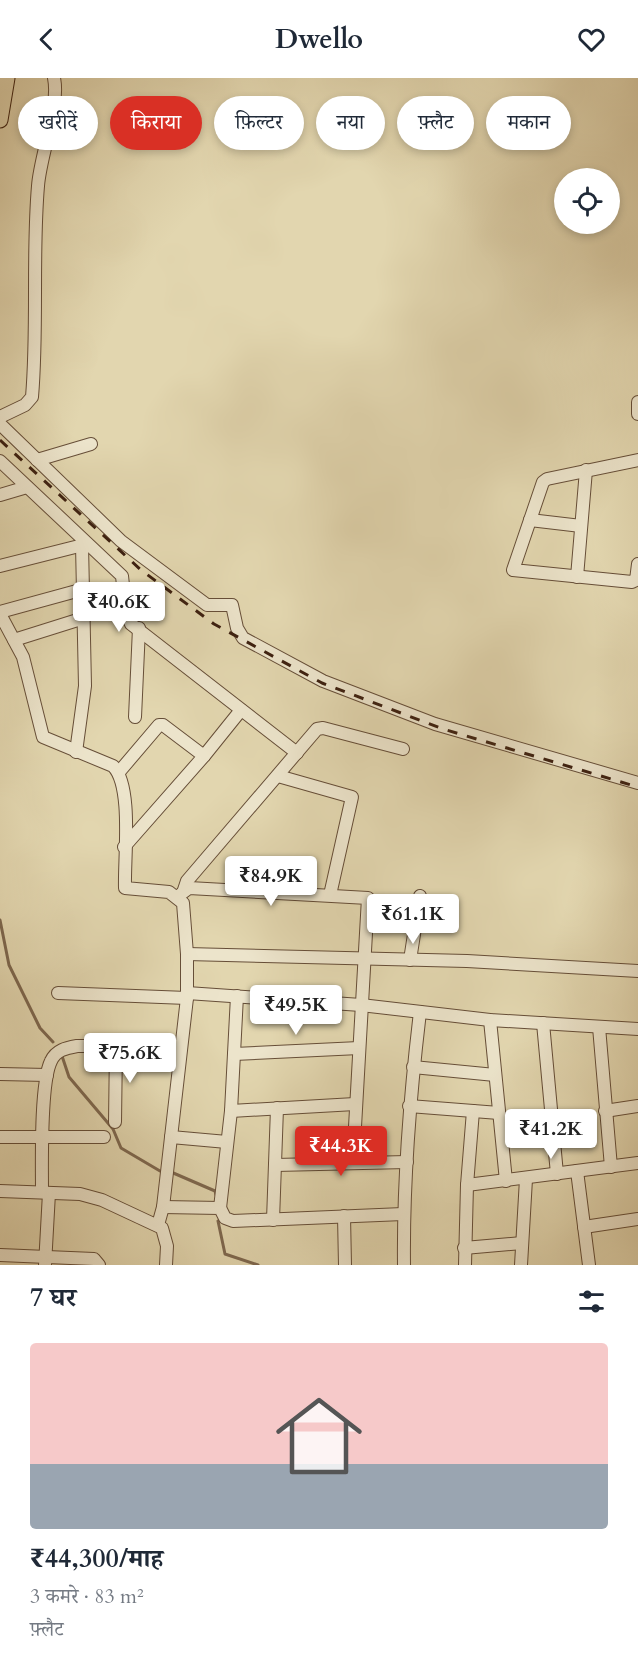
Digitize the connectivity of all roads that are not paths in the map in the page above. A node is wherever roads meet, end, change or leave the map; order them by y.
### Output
1 (7, 78) edge
2 (54, 78) edge
3 (0, 120) edge
4 (638, 402) edge
5 (638, 414) edge
6 (0, 417) edge
7 (0, 424) edge
8 (91, 444) dead end
9 (37, 460) junction
10 (638, 460) edge
11 (1, 463) edge
12 (586, 470) junction
13 (27, 487) junction
14 (0, 495) edge
15 (530, 520) junction
16 (581, 526) junction
17 (85, 544) junction
18 (638, 564) edge
19 (0, 566) edge
20 (577, 577) junction
21 (84, 589) junction
22 (0, 613) edge
23 (84, 618) junction
24 (139, 628) junction
25 (14, 640) junction
26 (241, 710) junction
27 (135, 717) dead end
28 (403, 749) dead end
29 (76, 752) junction
30 (297, 753) junction
31 (204, 756) junction
32 (119, 772) junction
33 (278, 776) junction
34 (638, 783) edge
35 (124, 848) junction
36 (181, 893) junction
37 (330, 894) junction
38 (420, 896) dead end
39 (187, 954) junction
40 (366, 958) junction
41 (410, 960) junction
42 (638, 972) edge
43 (58, 993) dead end
44 (187, 995) junction
45 (237, 996) junction
46 (361, 1005) junction
47 (420, 1012) junction
48 (490, 1020) junction
49 (543, 1023) junction
50 (599, 1027) junction
51 (638, 1029) edge
52 (116, 1046) junction
53 (182, 1046) junction
54 (359, 1048) junction
55 (234, 1054) junction
56 (413, 1067) junction
57 (0, 1074) edge
58 (47, 1075) junction
59 (495, 1075) junction
60 (355, 1104) junction
61 (409, 1106) junction
62 (638, 1106) edge
63 (277, 1108) junction
64 (231, 1111) junction
65 (473, 1111) junction
66 (605, 1111) junction
67 (499, 1113) junction
68 (115, 1122) dead end
69 (0, 1137) edge
70 (104, 1137) dead end
71 (171, 1137) junction
72 (43, 1139) junction
73 (227, 1143) junction
74 (353, 1162) junction
75 (407, 1162) junction
76 (638, 1163) edge
77 (275, 1165) junction
78 (610, 1167) junction
79 (577, 1172) junction
80 (557, 1174) junction
81 (526, 1179) junction
82 (506, 1181) junction
83 (467, 1185) junction
84 (0, 1191) edge
85 (46, 1192) junction
86 (163, 1207) junction
87 (220, 1208) junction
88 (403, 1214) junction
89 (344, 1216) junction
90 (638, 1219) edge
91 (273, 1220) junction
92 (158, 1225) junction
93 (584, 1227) junction
94 (522, 1243) junction
95 (464, 1248) junction
96 (0, 1255) edge
97 (45, 1261) edge
98 (99, 1265) edge
99 (166, 1265) edge
100 (345, 1265) edge
101 (404, 1265) edge
102 (465, 1265) edge
103 (521, 1265) edge
104 (589, 1265) edge

1 - 3 main road
2 - 6 street
4 - 5 street
7 - 9 street
8 - 9 street
9 - 34 street
10 - 12 street
11 - 13 street
12 - 15 street
12 - 16 street
13 - 14 street
13 - 17 street
15 - 16 street
15 - 20 street
16 - 20 street
17 - 19 street
17 - 21 street
17 - 24 street
18 - 20 street
21 - 22 street
21 - 23 street
22 - 25 street
23 - 25 street
23 - 29 street
24 - 26 street
24 - 27 street
25 - 29 street
26 - 30 street
26 - 31 street
28 - 30 street
29 - 32 street
30 - 33 street
31 - 32 street
31 - 35 street
32 - 35 street
33 - 36 street
33 - 37 street
35 - 36 street
36 - 37 street
36 - 39 street
37 - 40 street
38 - 41 street
39 - 40 street
39 - 44 street
40 - 41 street
40 - 46 street
41 - 42 street
43 - 44 street
44 - 45 street
44 - 53 street
45 - 46 street
45 - 55 street
46 - 47 street
46 - 54 street
47 - 48 street
47 - 56 street
48 - 49 street
48 - 59 street
49 - 50 street
49 - 80 street
50 - 51 street
50 - 66 street
52 - 53 street
52 - 58 street
52 - 68 street
53 - 71 street
54 - 55 street
54 - 60 street
55 - 64 street
56 - 59 street
56 - 61 street
57 - 58 street
58 - 72 street
59 - 67 street
60 - 63 street
60 - 74 street
61 - 65 street
61 - 75 street
62 - 66 street
63 - 64 street
63 - 77 street
64 - 73 street
65 - 67 street
65 - 83 street
66 - 78 street
67 - 82 street
69 - 72 street
70 - 72 street
71 - 73 street
71 - 86 street
72 - 85 street
73 - 87 street
74 - 75 street
74 - 77 street
75 - 88 street
76 - 78 street
77 - 91 street
78 - 79 street
79 - 80 street
79 - 93 street
80 - 81 street
81 - 82 street
81 - 94 street
82 - 83 street
83 - 95 street
84 - 85 street
85 - 92 street
85 - 97 street
86 - 87 street
86 - 92 street
87 - 91 street
88 - 89 street
88 - 101 street
89 - 91 street
89 - 100 street
90 - 93 street
92 - 99 street
93 - 104 street
94 - 95 street
94 - 103 street
95 - 102 street
96 - 97 street
97 - 98 street

